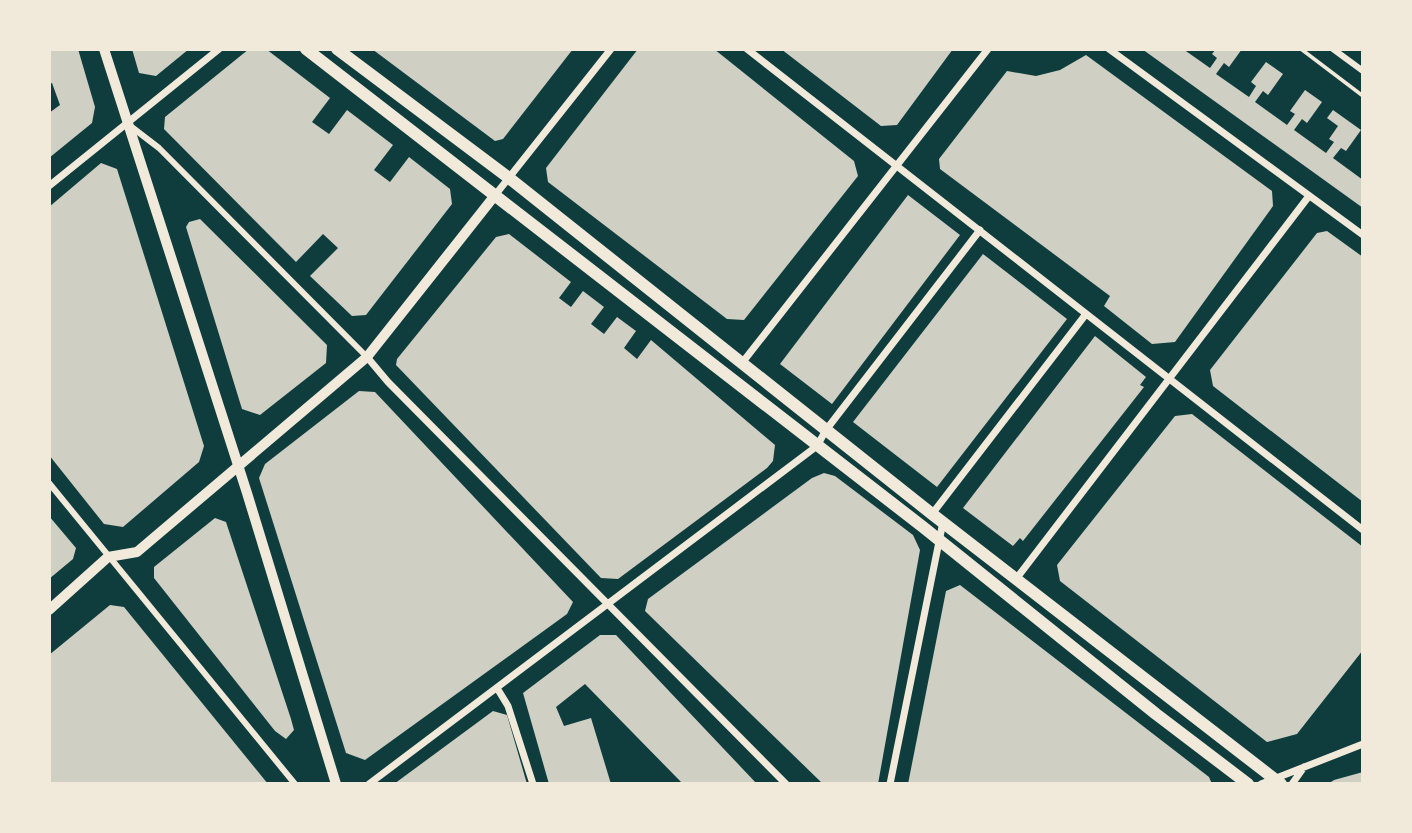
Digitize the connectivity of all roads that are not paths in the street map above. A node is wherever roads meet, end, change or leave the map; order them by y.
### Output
1 (104, 49) edge
2 (219, 49) edge
3 (306, 49) edge
4 (337, 49) edge
5 (611, 49) edge
6 (747, 49) edge
7 (988, 49) edge
8 (1109, 49) edge
9 (1301, 49) edge
10 (1333, 49) edge
11 (1363, 71) edge
12 (1363, 96) edge
13 (128, 124) junction
14 (895, 163) junction
15 (509, 178) junction
16 (49, 186) edge
17 (496, 194) junction
18 (1309, 197) junction
19 (980, 230) junction
20 (1363, 235) edge
21 (1086, 314) junction
22 (367, 357) junction
23 (741, 364) junction
24 (1169, 379) junction
25 (826, 430) junction
26 (817, 446) junction
27 (238, 466) junction
28 (49, 483) edge
29 (937, 518) junction
30 (1363, 530) edge
31 (938, 539) junction
32 (108, 557) junction
33 (1016, 579) junction
34 (607, 603) junction
35 (49, 610) edge
36 (497, 688) junction
37 (1363, 744) edge
38 (1305, 766) junction
39 (1271, 782) edge
40 (295, 784) edge
41 (336, 784) edge
42 (369, 784) edge
43 (533, 784) edge
44 (786, 784) edge
45 (890, 784) edge
46 (1248, 784) edge
47 (1292, 784) edge

1 - 13 street
2 - 13 street
3 - 17 main road
4 - 15 main road
5 - 15 street
6 - 14 street
7 - 14 street
8 - 18 street
9 - 12 lane
10 - 11 street
13 - 16 street
13 - 22 street
13 - 27 street
14 - 19 street
14 - 23 street
15 - 17 street
15 - 23 main road
17 - 22 main road
17 - 26 main road
18 - 20 street
18 - 24 street
19 - 21 street
19 - 25 street
21 - 24 street
21 - 29 street
22 - 27 main road
22 - 34 street
23 - 25 main road
24 - 30 street
24 - 33 street
25 - 26 street
25 - 29 main road
26 - 31 main road
26 - 34 street
27 - 32 main road
27 - 41 street
28 - 32 street
29 - 31 street
29 - 33 main road
31 - 45 street
31 - 46 main road
32 - 35 main road
32 - 40 street
33 - 39 main road
34 - 36 street
34 - 44 street
36 - 42 street
36 - 43 street
37 - 38 street
38 - 39 street
38 - 47 street

